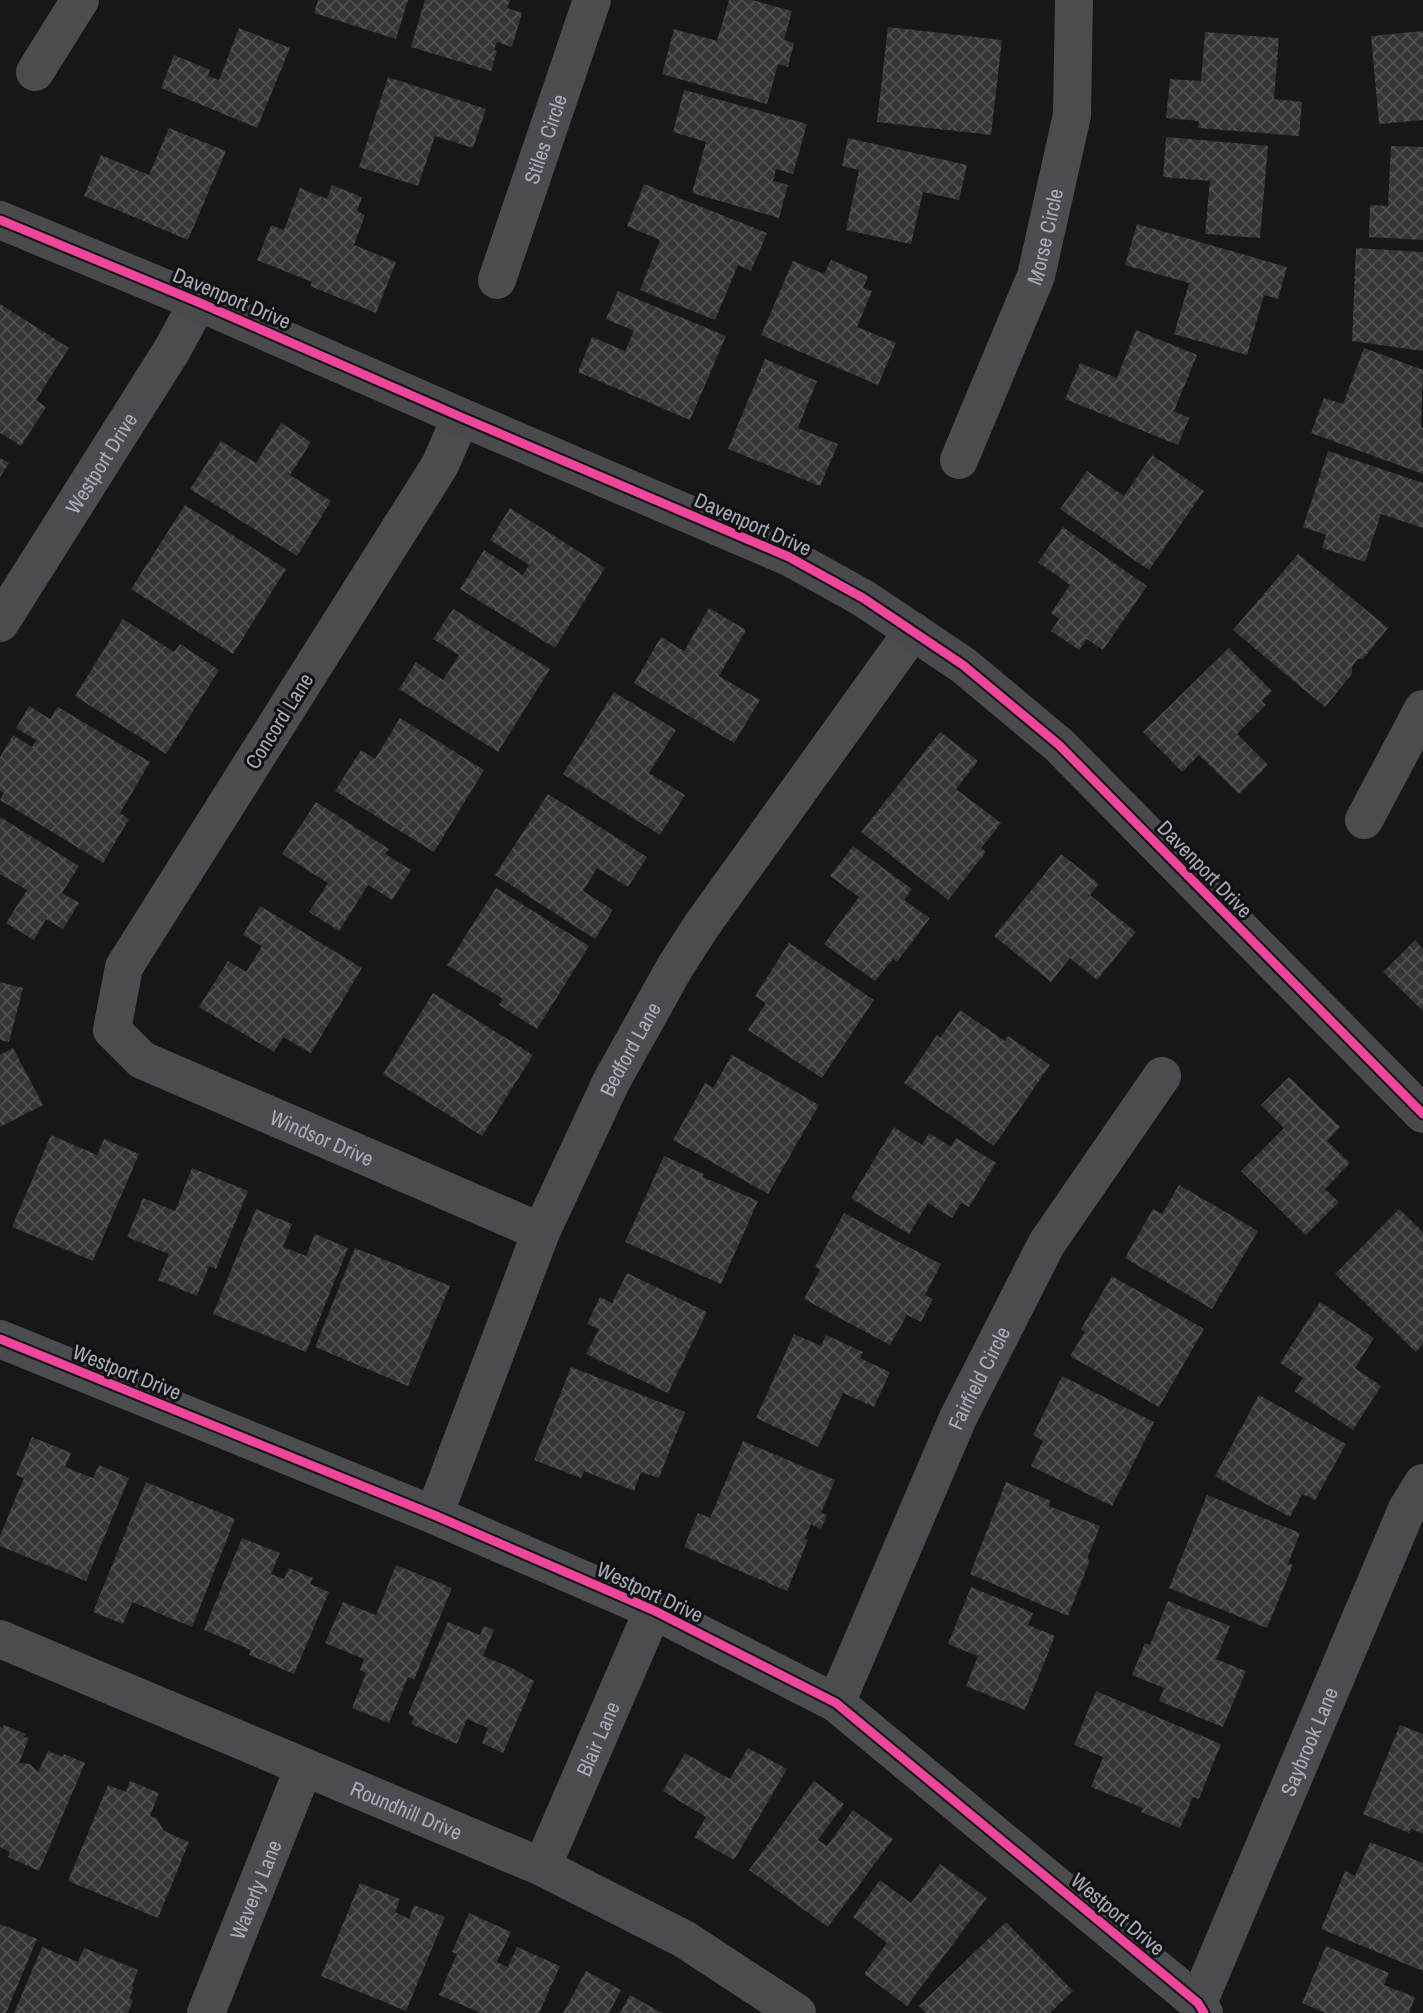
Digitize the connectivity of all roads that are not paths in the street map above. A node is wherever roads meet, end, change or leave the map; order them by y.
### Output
1 (80, 0) edge
2 (592, 0) edge
3 (1074, 0) edge
4 (35, 72) dead end
5 (0, 220) edge
6 (497, 280) dead end
7 (198, 302) junction
8 (461, 417) junction
9 (959, 460) dead end
10 (0, 622) edge
11 (913, 631) junction
12 (1423, 709) edge
13 (1364, 820) dead end
14 (112, 1030) joint
15 (1162, 1076) dead end
16 (1423, 1114) edge
17 (541, 1232) junction
18 (0, 1339) edge
19 (1423, 1483) edge
20 (434, 1515) junction
21 (653, 1610) junction
22 (0, 1639) edge
23 (836, 1703) junction
24 (304, 1767) junction
25 (542, 1867) junction
26 (1201, 2008) edge
27 (206, 2013) edge
28 (797, 2013) edge

1 - 4 street
2 - 6 street, Stiles Circle
3 - 9 street, Morse Circle
5 - 7 street, Davenport Drive
7 - 8 street, Davenport Drive
7 - 10 street, Westport Drive
8 - 11 street, Davenport Drive
8 - 14 street, Concord Lane
11 - 16 street, Davenport Drive
11 - 17 street, Bedford Lane
12 - 13 street
14 - 17 street, Windsor Drive
15 - 23 street, Fairfield Circle
17 - 20 street, Bedford Lane
18 - 20 street, Westport Drive
19 - 26 street, Saybrook Lane
20 - 21 street, Westport Drive
21 - 23 street, Westport Drive
21 - 25 street, Blair Lane
22 - 24 street, Roundhill Drive
23 - 26 street, Westport Drive
24 - 25 street, Roundhill Drive
24 - 27 street, Waverly Lane
25 - 28 street, Roundhill Drive

